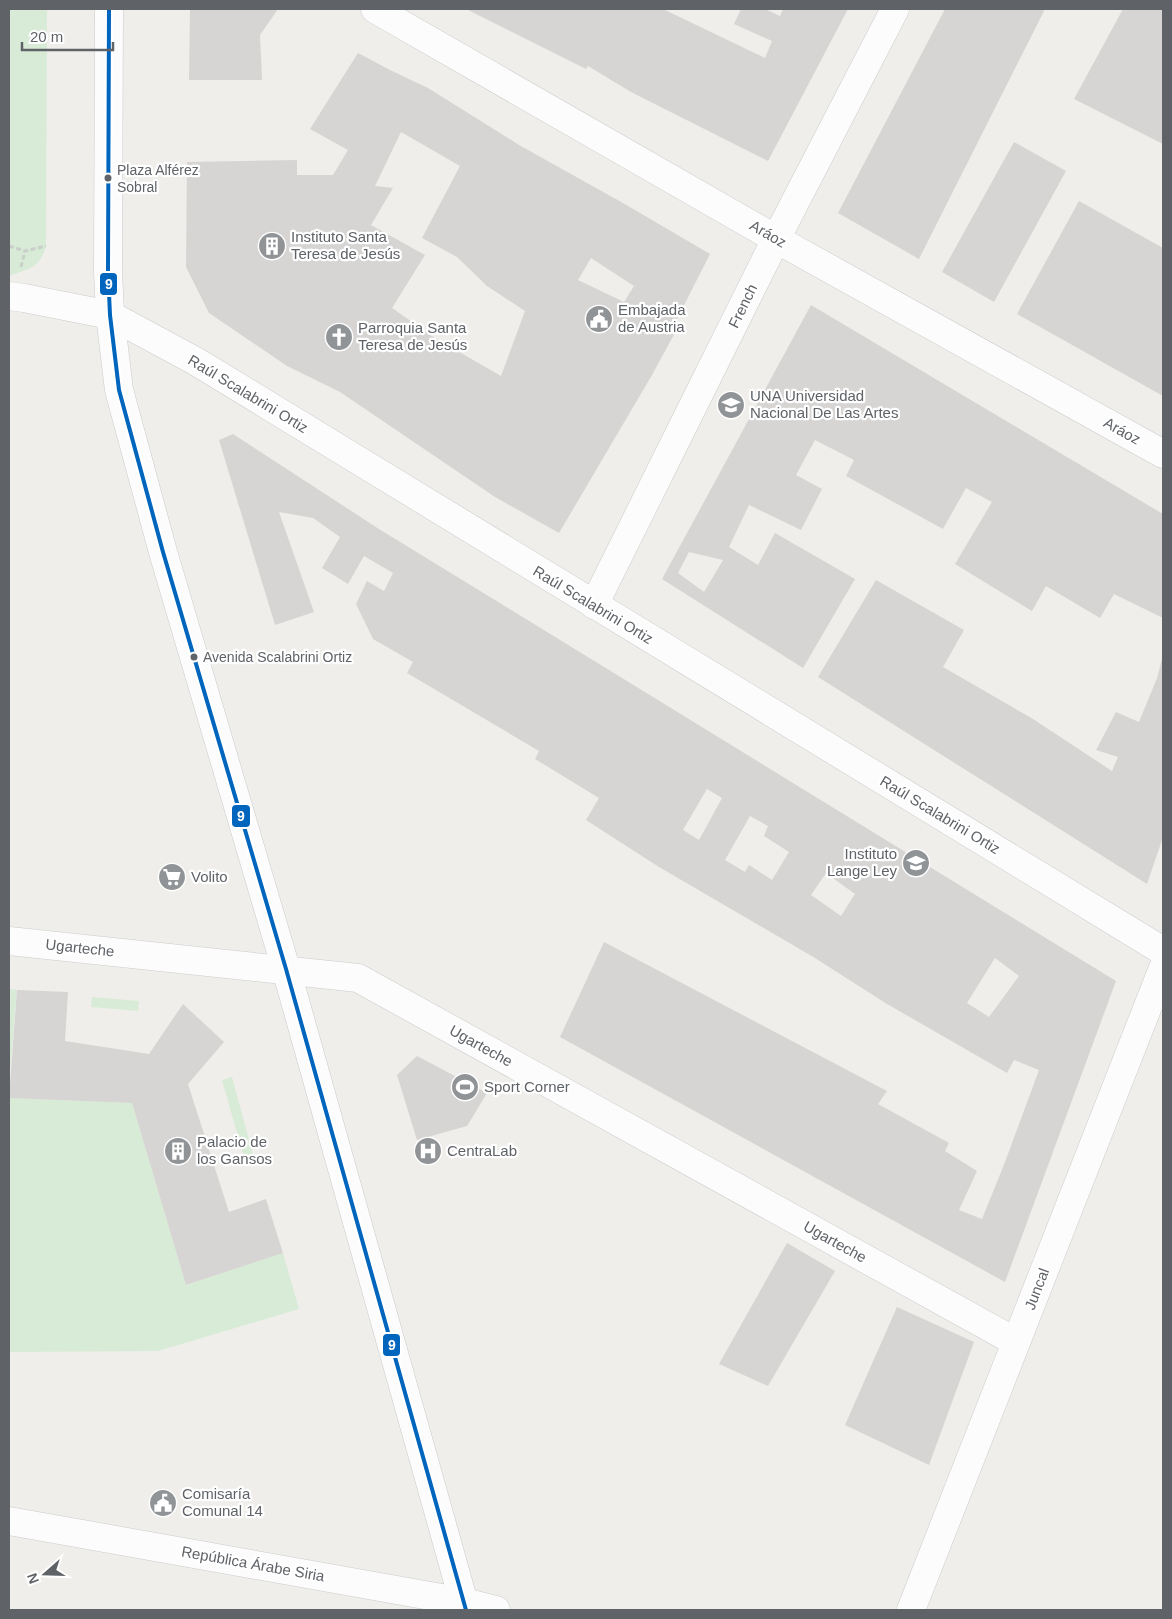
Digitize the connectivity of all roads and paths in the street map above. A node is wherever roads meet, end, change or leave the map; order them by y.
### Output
1 (109, 9) edge
2 (375, 9) edge
3 (895, 9) edge
4 (776, 240) junction
5 (9, 246) edge
6 (46, 246) dead end
7 (24, 251) junction
8 (20, 271) dead end
9 (9, 296) edge
10 (110, 315) junction
11 (1163, 454) edge
12 (594, 605) junction
13 (9, 941) edge
14 (1163, 951) edge
15 (1163, 968) edge
16 (286, 969) junction
17 (1016, 1342) junction
18 (9, 1521) edge
19 (465, 1606) edge
20 (496, 1610) edge
21 (911, 1610) edge

1 - 10 street
2 - 4 street, Aráoz
3 - 4 street, French
4 - 11 street, Aráoz
4 - 12 street, French
5 - 7 path
6 - 7 path
7 - 8 path
9 - 10 street, Raúl Scalabrini Ortiz
10 - 12 street, Raúl Scalabrini Ortiz
10 - 16 street
12 - 14 street, Raúl Scalabrini Ortiz
13 - 16 street, Ugarteche
15 - 17 street, Juncal
16 - 17 street, Ugarteche
16 - 19 street
17 - 21 street, Juncal
18 - 19 street, República Árabe Siria
19 - 20 street, República Árabe Siria

